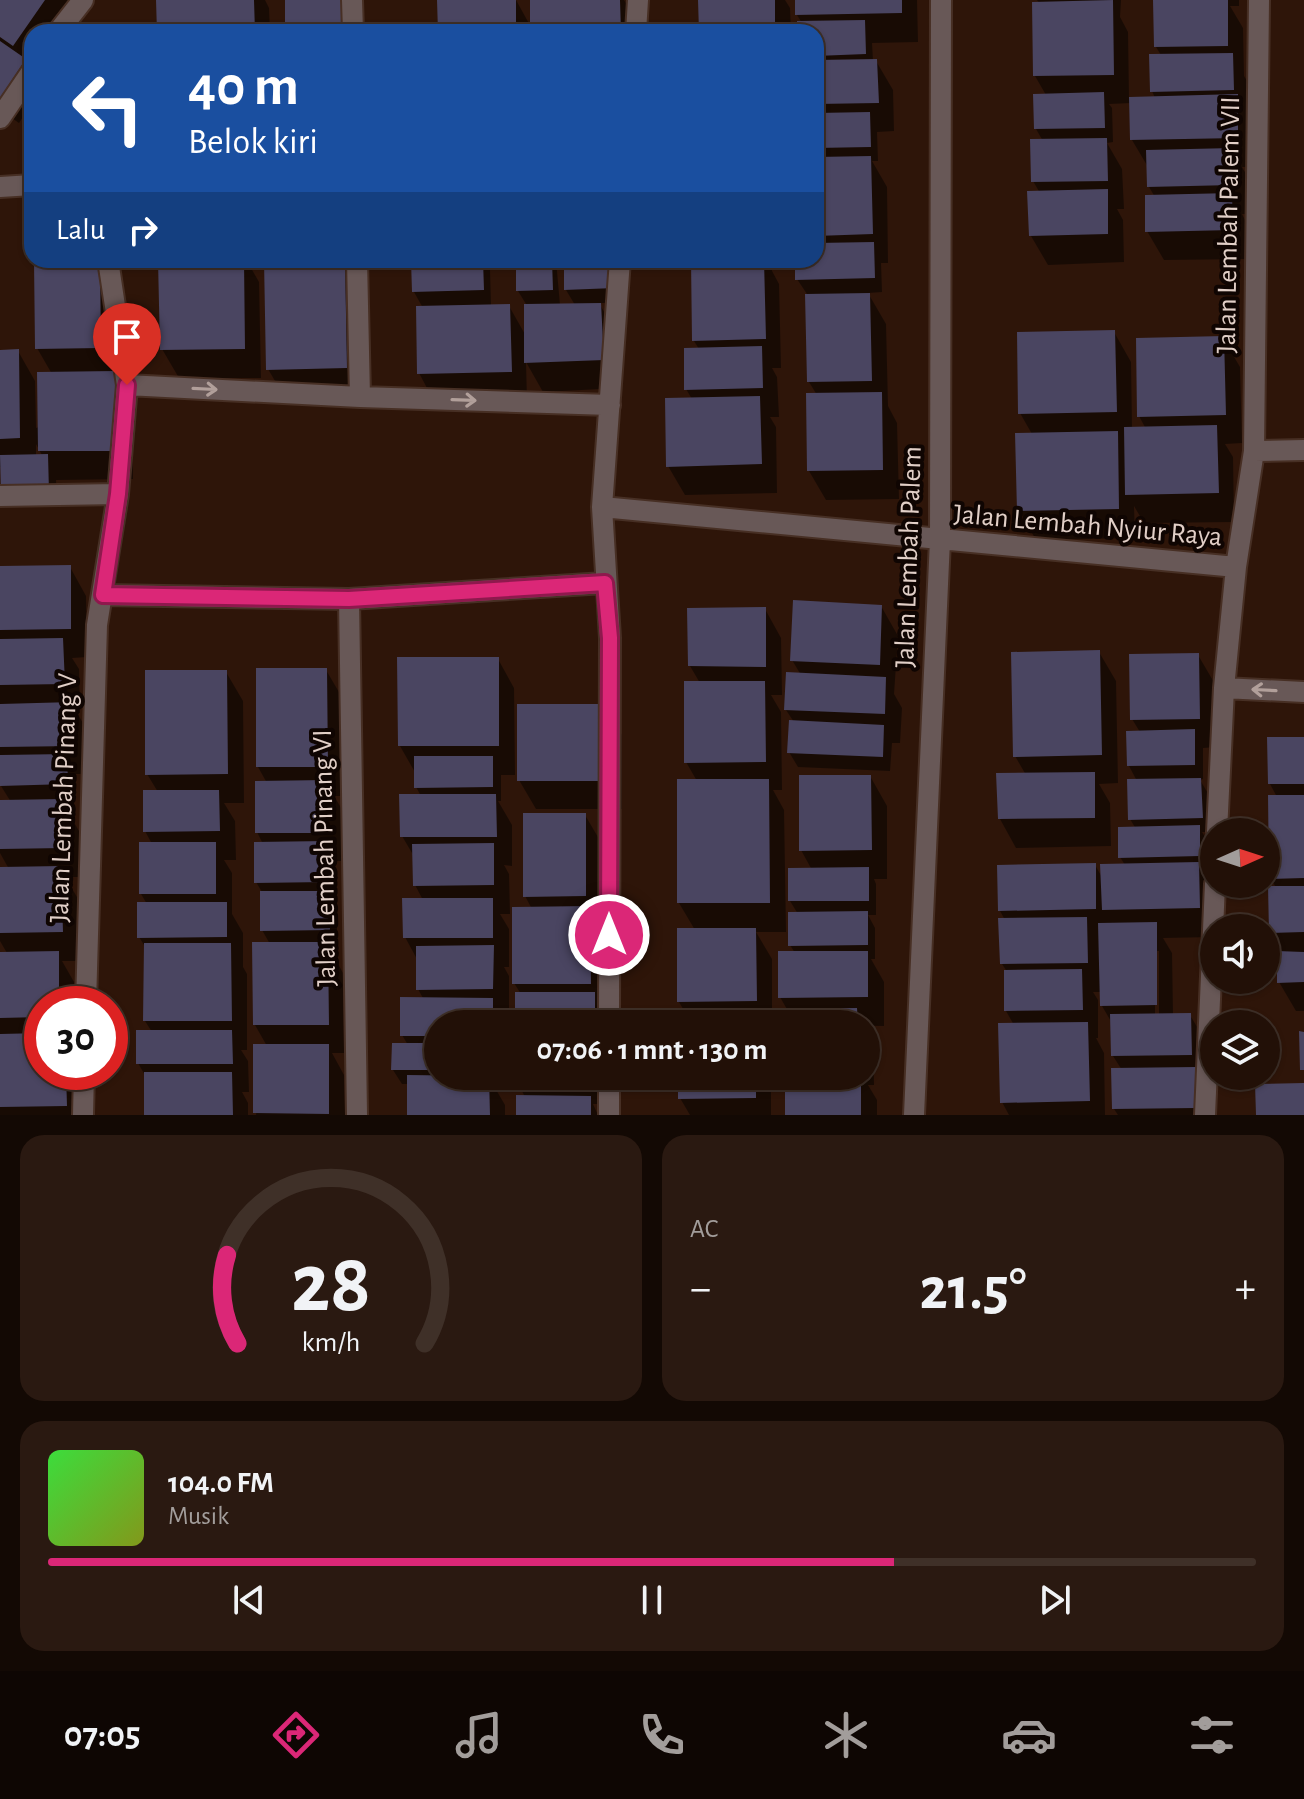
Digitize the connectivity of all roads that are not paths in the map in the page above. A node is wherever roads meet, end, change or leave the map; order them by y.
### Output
1 (83, 0) edge
2 (352, 0) edge
3 (638, 0) edge
4 (941, 0) edge
5 (1259, 0) edge
6 (66, 24) edge
7 (353, 24) edge
8 (636, 24) edge
9 (24, 83) edge
10 (0, 118) edge
11 (24, 186) edge
12 (0, 187) edge
13 (109, 268) edge
14 (357, 268) edge
15 (619, 268) edge
16 (127, 385) junction
17 (360, 397) junction
18 (610, 405) junction
19 (1304, 450) edge
20 (1254, 451) junction
21 (118, 494) junction
22 (0, 496) edge
23 (602, 507) junction
24 (940, 540) junction
25 (1236, 567) junction
26 (605, 583) junction
27 (103, 595) junction
28 (349, 599) junction
29 (1224, 688) junction
30 (1304, 692) edge
31 (1218, 818) edge
32 (1214, 898) edge
33 (87, 986) edge
34 (609, 1010) edge
35 (84, 1090) edge
36 (609, 1090) edge
37 (83, 1115) edge
38 (357, 1115) edge
39 (609, 1115) edge
40 (914, 1115) edge
41 (1205, 1115) edge

1 - 6 street
2 - 7 street
3 - 8 street
4 - 24 street, Jalan Lembah Palem
5 - 20 street, Jalan Lembah Palem VII
9 - 10 street
11 - 12 street
13 - 16 street, Jalan Lembah Pinang V
14 - 17 street
15 - 18 street
16 -> 17 street
16 - 21 street, Jalan Lembah Pinang V
17 -> 18 street
18 - 23 street
19 - 20 street
20 - 25 street, Jalan Lembah Palem VII
21 - 22 street
21 - 27 street, Jalan Lembah Pinang V
23 - 24 street, Jalan Lembah Nyiur Raya
23 - 26 street
24 - 25 street, Jalan Lembah Nyiur Raya
24 - 40 street, Jalan Lembah Palem
25 - 29 street, Jalan Lembah Palem VII
26 - 28 street
26 - 34 street
27 - 28 street
27 - 33 street, Jalan Lembah Pinang V
28 - 38 street, Jalan Lembah Pinang VI
30 -> 29 street
29 - 31 street, Jalan Lembah Palem VII
32 - 41 street
35 - 37 street
36 - 39 street

